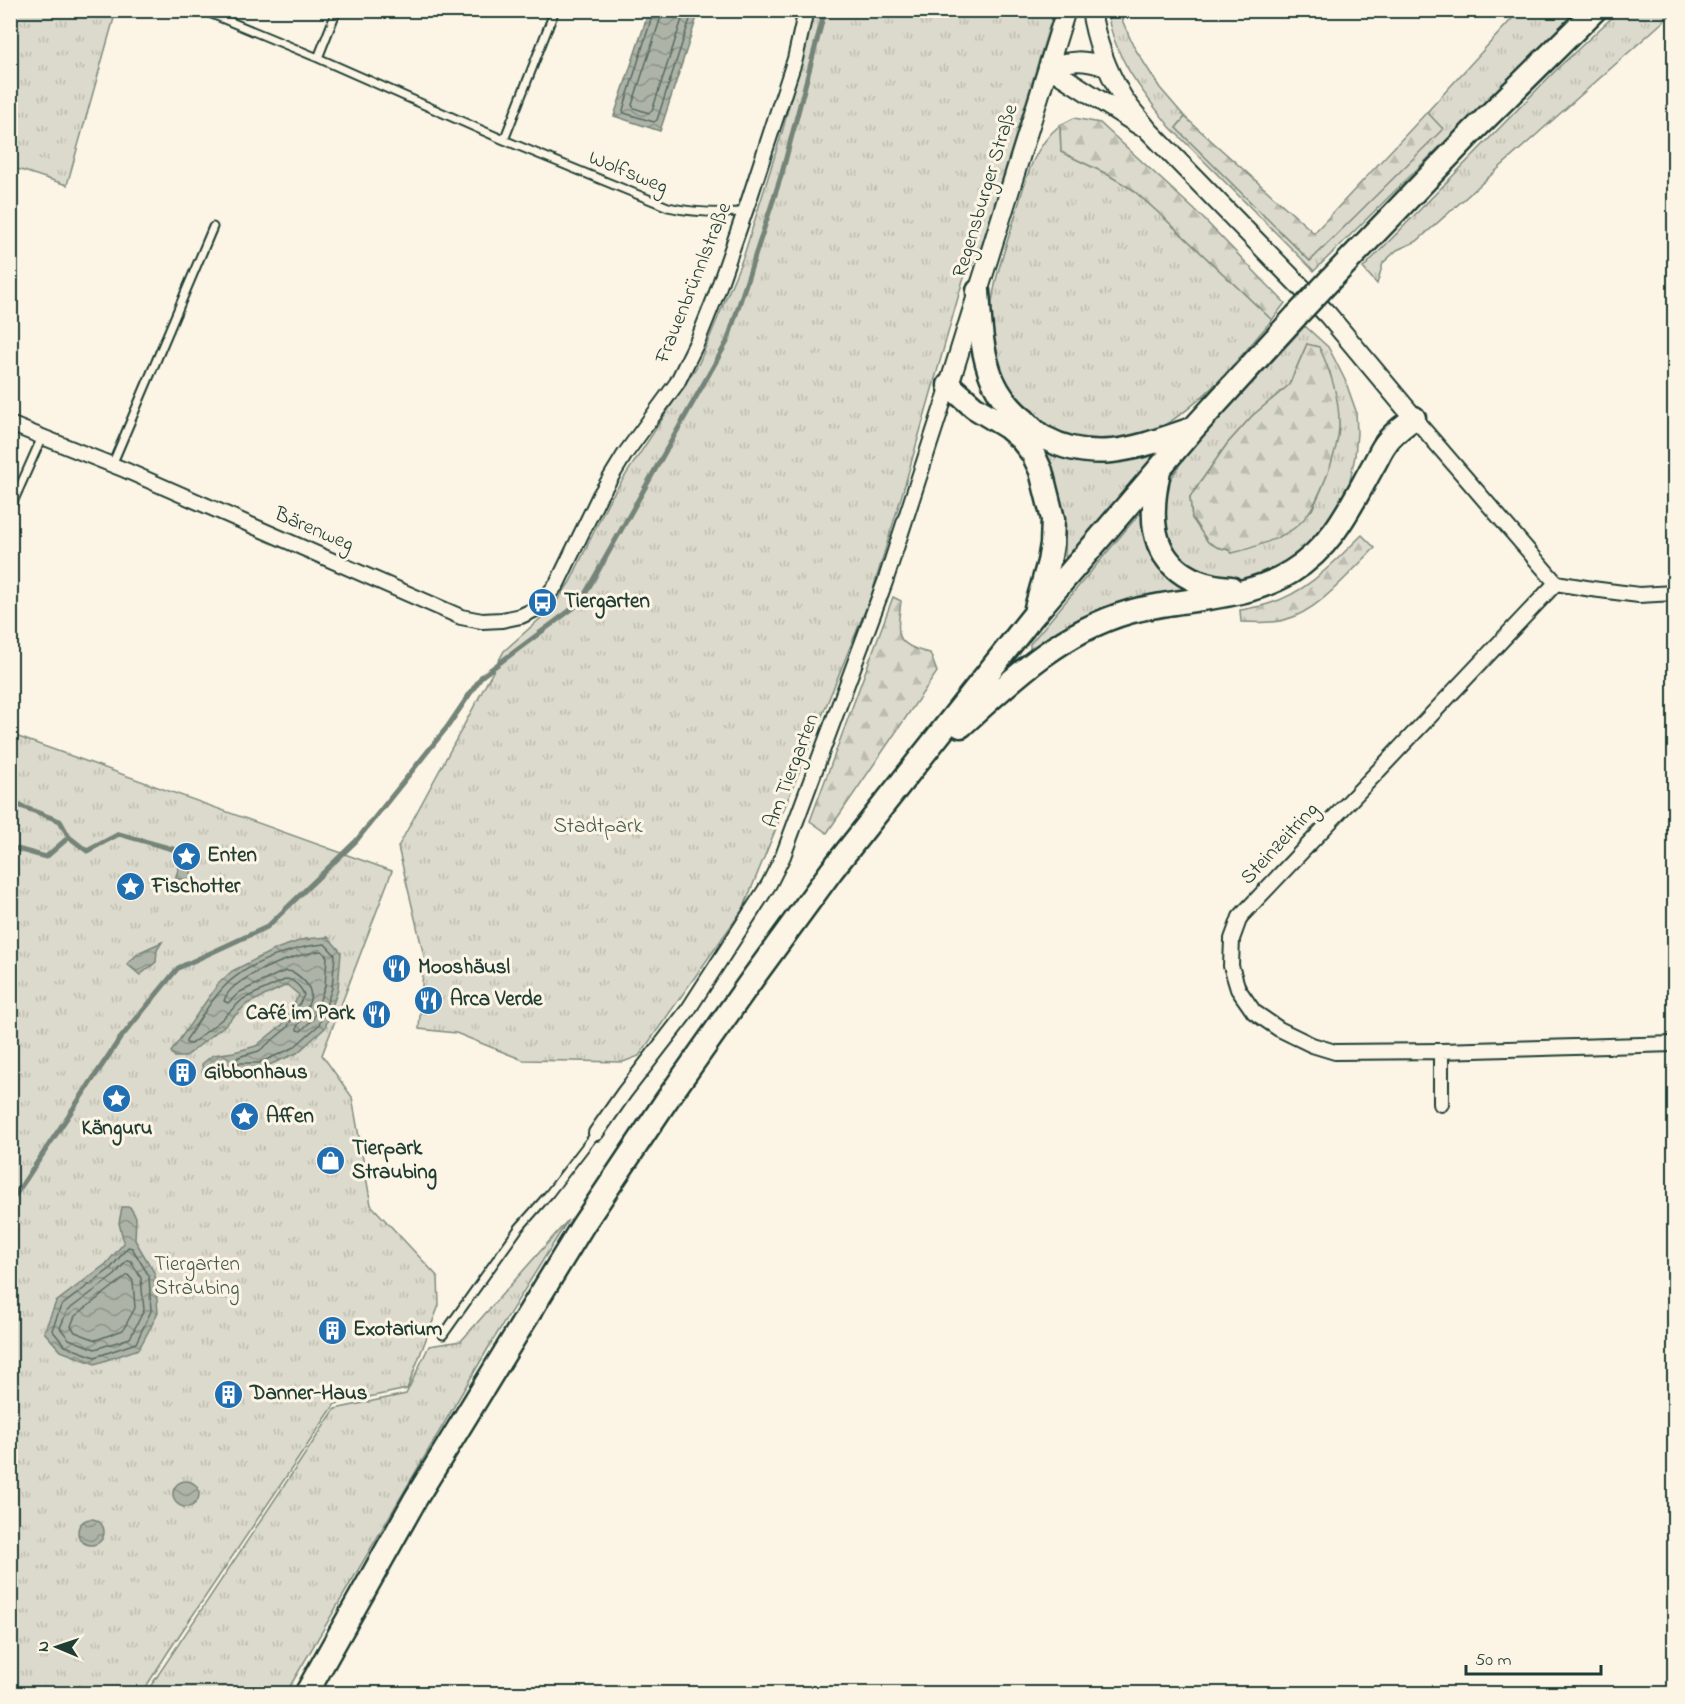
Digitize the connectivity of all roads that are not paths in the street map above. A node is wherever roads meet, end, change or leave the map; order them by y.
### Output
1 (202, 10) edge
2 (337, 10) edge
3 (555, 10) edge
4 (806, 10) edge
5 (1066, 10) edge
6 (1090, 10) edge
7 (1595, 10) edge
8 (318, 58) junction
9 (1048, 67) junction
10 (1107, 68) junction
11 (1148, 130) junction
12 (504, 140) junction
13 (744, 213) junction
14 (213, 227) dead end
15 (978, 291) junction
16 (993, 382) junction
17 (950, 385) junction
18 (1414, 418) junction
19 (10, 423) edge
20 (1193, 429) junction
21 (42, 436) junction
22 (112, 465) junction
23 (1159, 469) junction
24 (10, 509) edge
25 (1556, 583) junction
26 (1247, 589) junction
27 (1674, 593) edge
28 (1033, 616) junction
29 (502, 620) joint
30 (908, 776) junction
31 (1674, 1044) edge
32 (1440, 1052) junction
33 (1441, 1104) dead end
34 (596, 1132) joint
35 (443, 1335) dead end
36 (306, 1694) edge

1 - 8 lane, Wolfsweg
2 - 8 lane
3 - 12 lane
4 - 13 street, Frauenbrünnlstraße
5 - 9 street, Regensburger Straße
6 - 10 street
7 - 20 main road, bridge
8 - 12 lane, Wolfsweg
9 - 10 street
9 - 11 street
9 - 15 street, Regensburger Straße
10 - 11 street
11 - 18 street
12 - 13 lane, Wolfsweg
13 - 29 street, Frauenbrünnlstraße
14 - 22 lane
15 - 16 main road
15 - 17 street, Regensburger Straße
16 - 17 main road
16 - 20 main road
17 - 28 main road
17 - 34 street, Am Tiergarten
18 - 25 street
18 - 26 main road
19 - 21 street, Bärenweg
20 - 23 main road
21 - 22 street, Bärenweg
21 - 24 lane
22 - 29 street, Bärenweg
23 - 26 main road
23 - 28 main road
25 - 27 street
25 - 32 street, Steinzeitring
26 - 30 main road
28 - 30 main road
30 - 36 main road
31 - 32 street, Steinzeitring
32 - 33 street
34 - 35 lane

